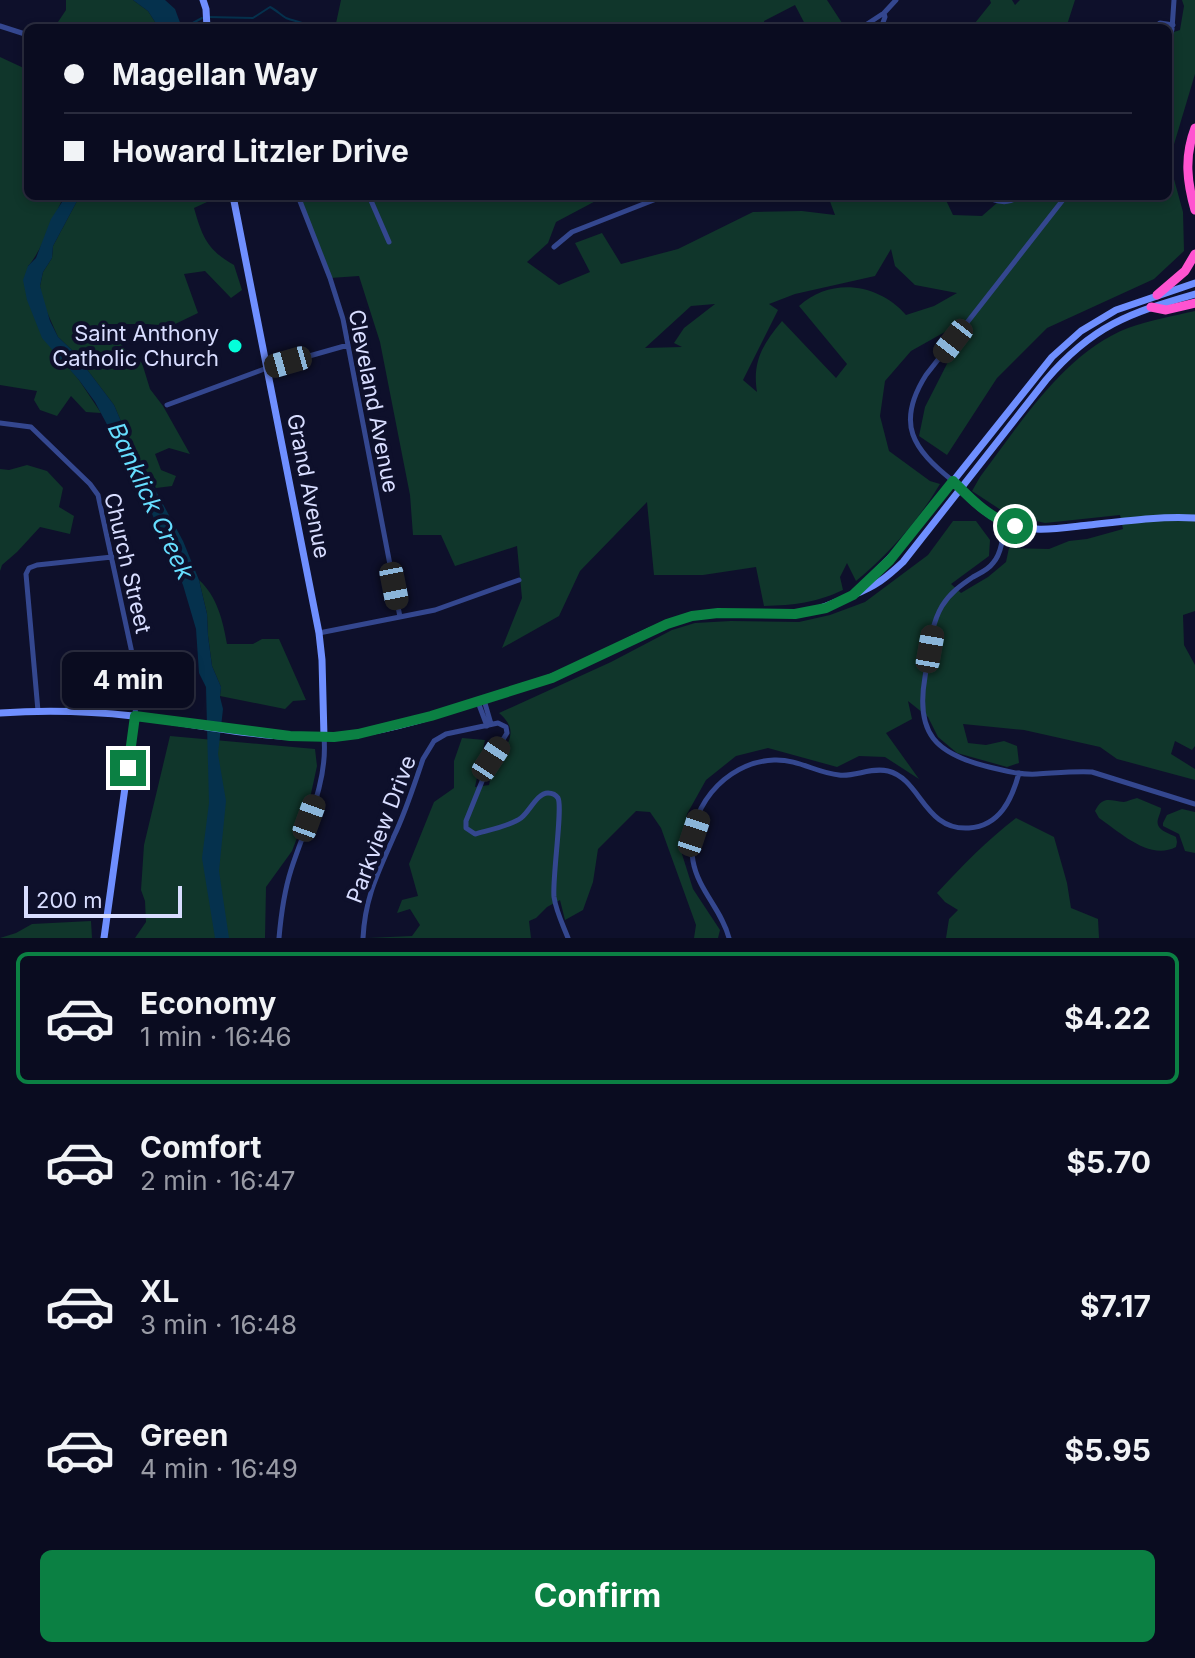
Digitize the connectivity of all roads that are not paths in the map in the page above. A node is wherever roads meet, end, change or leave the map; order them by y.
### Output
1 (203, 0) edge
2 (896, 0) edge
3 (1174, 0) edge
4 (884, 13) junction
5 (207, 24) edge
6 (867, 24) edge
7 (882, 24) edge
8 (1173, 25) joint
9 (0, 26) edge
10 (1172, 30) edge
11 (24, 34) edge
12 (1195, 128) edge
13 (234, 200) edge
14 (300, 200) edge
15 (371, 200) edge
16 (654, 200) edge
17 (1063, 200) edge
18 (1195, 210) edge
19 (389, 242) dead end
20 (554, 247) dead end
21 (1195, 254) edge
22 (1195, 283) edge
23 (1195, 294) edge
24 (1157, 295) junction
25 (1195, 303) edge
26 (1151, 307) junction
27 (348, 345) junction
28 (267, 368) junction
29 (167, 405) dead end
30 (0, 423) edge
31 (953, 481) junction
32 (961, 489) junction
33 (1195, 518) edge
34 (1004, 523) junction
35 (112, 557) junction
36 (519, 580) dead end
37 (853, 595) junction
38 (400, 617) junction
39 (319, 633) junction
40 (481, 701) junction
41 (38, 711) junction
42 (0, 713) edge
43 (135, 716) junction
44 (489, 725) junction
45 (324, 737) junction
46 (1019, 773) junction
47 (1195, 804) edge
48 (104, 938) edge
49 (279, 938) edge
50 (363, 938) edge
51 (568, 938) edge
52 (729, 938) edge

1 - 5 main road
2 - 4 street
3 - 8 street
4 - 6 street
4 - 7 street
8 - 10 street
9 - 11 street
12 - 18 highway
13 - 28 main road, Grand Avenue
14 - 27 street, Cleveland Avenue
15 - 19 street
16 - 20 street
17 - 31 street
21 - 24 highway
22 - 24 main road
23 - 26 main road
24 - 31 main road
25 - 26 highway
26 - 32 main road
27 - 28 street
27 - 38 street, Cleveland Avenue
28 - 29 street
28 - 39 main road, Grand Avenue
30 - 35 street, Church Street
31 - 32 main road
31 - 37 main road
32 - 34 main road
32 - 37 main road
33 - 34 main road
34 - 46 street
35 - 41 street
35 - 43 street, Church Street
36 - 38 street
37 - 40 main road
38 - 39 street
39 - 45 main road, Grand Avenue
40 - 44 street
40 - 45 main road
41 - 42 main road
41 - 43 main road
43 - 45 main road
43 - 48 main road
44 - 50 street, Parkview Drive
44 - 51 street
45 - 49 street
46 - 47 street
46 - 52 street

